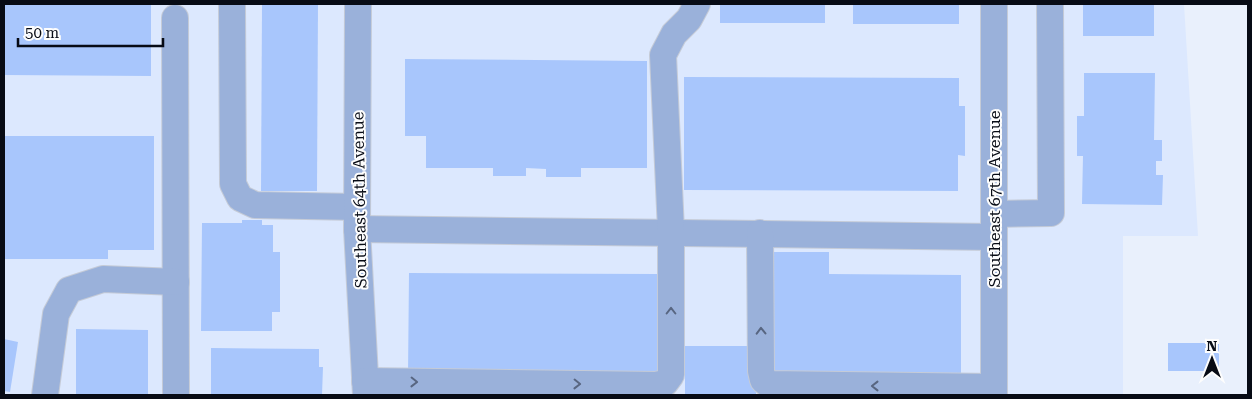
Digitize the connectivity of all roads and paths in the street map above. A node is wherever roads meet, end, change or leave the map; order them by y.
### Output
1 (232, 4) edge
2 (358, 4) edge
3 (697, 4) edge
4 (994, 4) edge
5 (1050, 4) edge
6 (175, 18) dead end
7 (357, 218) junction
8 (994, 225) junction
9 (671, 231) junction
10 (760, 234) junction
11 (176, 282) junction
12 (366, 388) edge
13 (994, 391) edge
14 (44, 395) edge
15 (176, 395) edge

1 - 7 street
2 - 7 street, Southeast 64th Avenue
3 - 9 street
4 - 8 street, Southeast 67th Avenue
5 - 8 street
6 - 11 street
7 - 9 street
7 - 12 street, Southeast 64th Avenue
8 - 10 street
8 - 13 street, Southeast 67th Avenue
9 - 10 street
12 -> 9 street
13 -> 10 street
11 - 14 street
11 - 15 street

